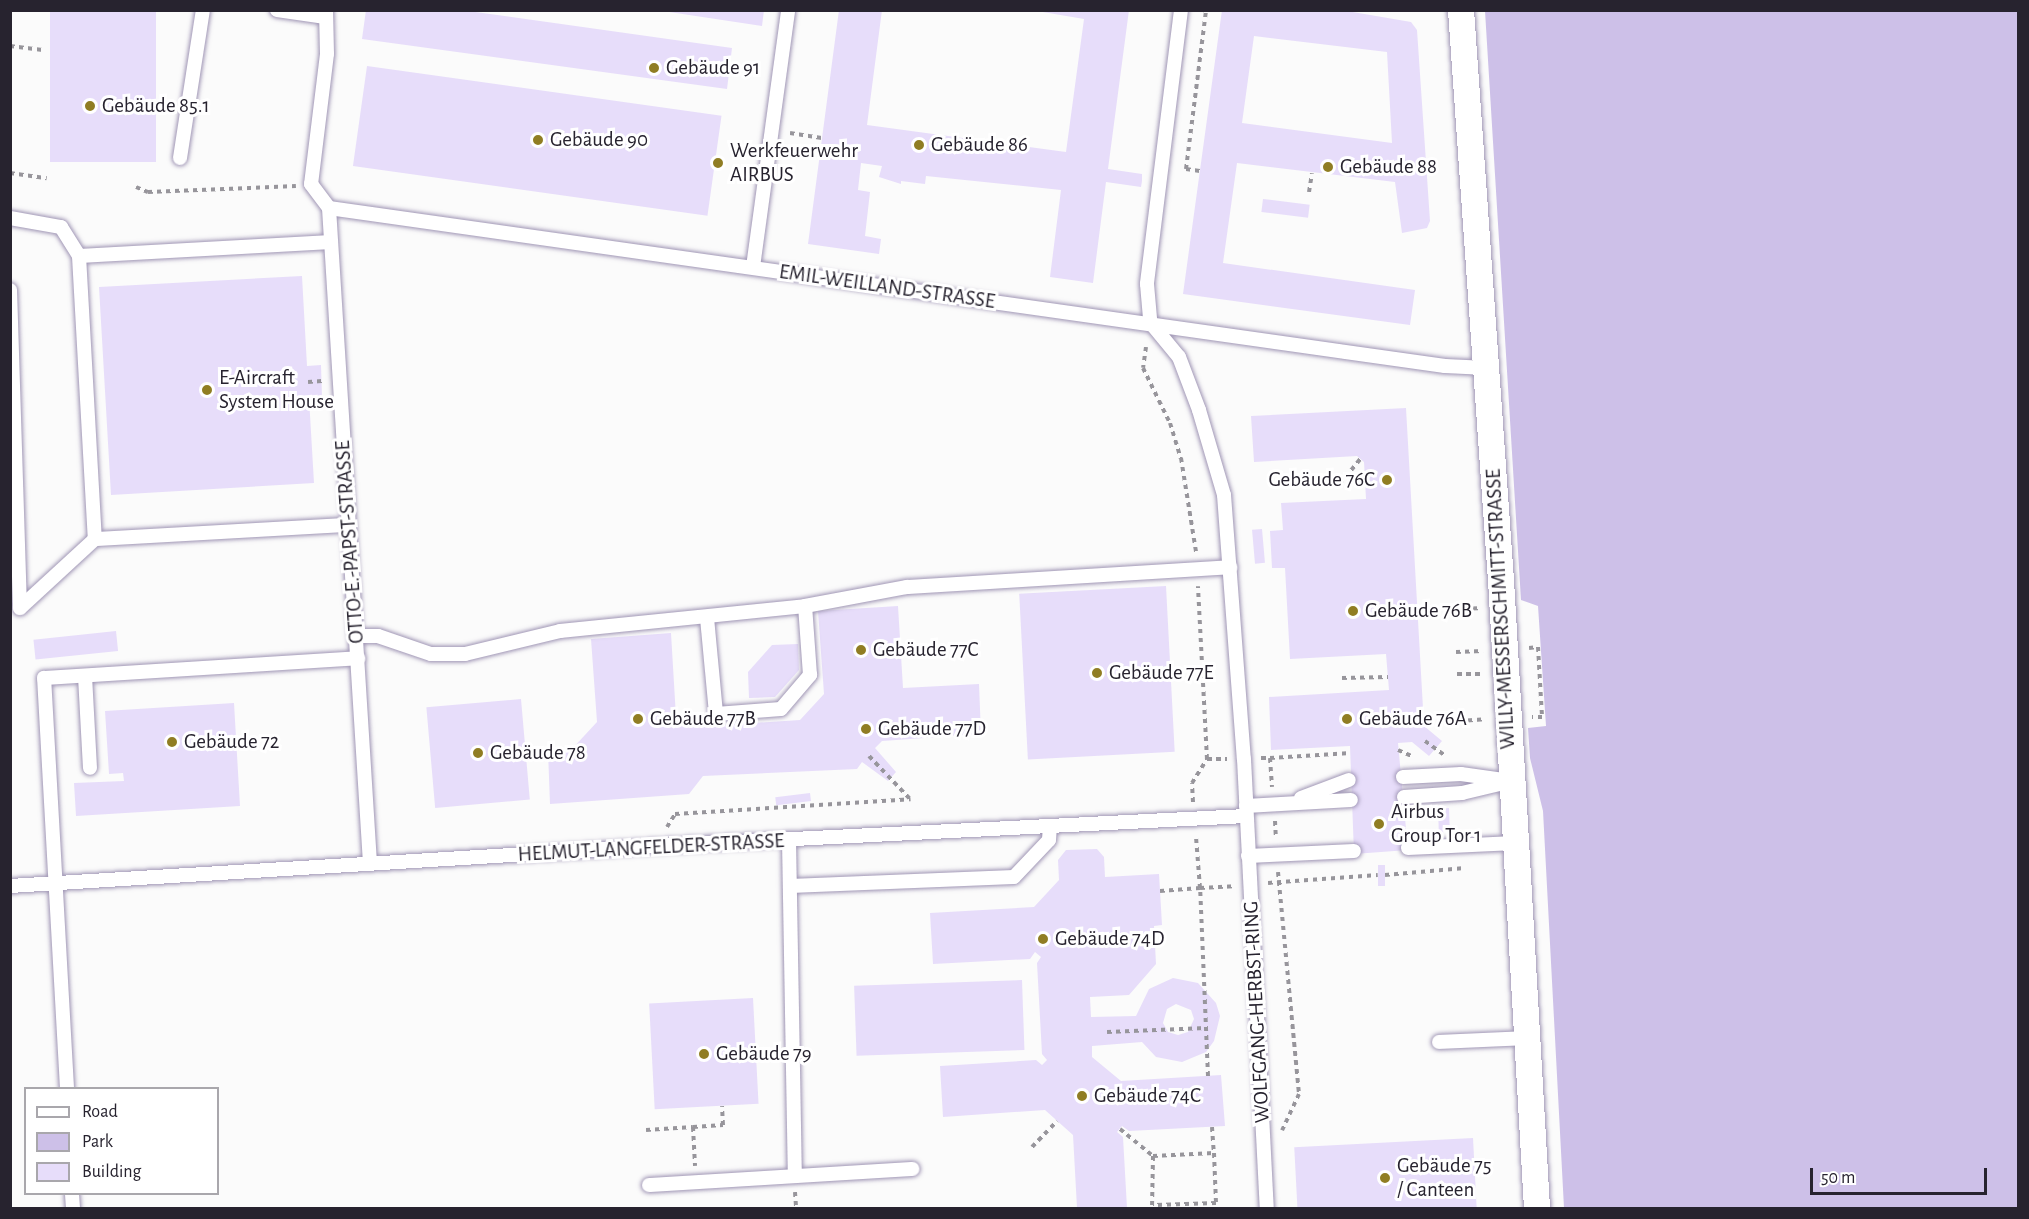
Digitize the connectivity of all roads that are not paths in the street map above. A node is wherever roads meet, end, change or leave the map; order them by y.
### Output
1 (203, 10) edge
2 (277, 10) edge
3 (788, 10) edge
4 (1181, 10) edge
5 (1461, 10) edge
6 (325, 14) edge
7 (180, 158) dead end
8 (329, 208) junction
9 (10, 218) edge
10 (332, 242) junction
11 (79, 256) junction
12 (753, 267) junction
13 (10, 290) edge
14 (1150, 322) junction
15 (1487, 368) junction
16 (347, 525) junction
17 (95, 539) junction
18 (1230, 567) junction
19 (805, 606) junction
20 (707, 618) junction
21 (357, 636) junction
22 (358, 658) junction
23 (85, 676) junction
24 (90, 768) dead end
25 (1403, 777) dead end
26 (1349, 780) dead end
27 (1511, 781) junction
28 (1404, 797) dead end
29 (1351, 800) dead end
30 (1280, 804) junction
31 (1245, 811) junction
32 (1050, 826) junction
33 (789, 840) junction
34 (1515, 843) junction
35 (1408, 848) dead end
36 (1354, 851) dead end
37 (1248, 856) junction
38 (370, 864) junction
39 (56, 884) junction
40 (10, 886) edge
41 (790, 886) junction
42 (1527, 1038) junction
43 (1439, 1042) dead end
44 (67, 1087) edge
45 (913, 1169) dead end
46 (795, 1176) junction
47 (650, 1185) dead end
48 (1267, 1209) edge
49 (1537, 1209) edge

1 - 7 lane
2 - 6 lane
3 - 12 lane
4 - 14 lane
5 - 15 street, WILLY-MESSERSCHMITT-STRASSE
6 - 8 lane
8 - 10 lane, OTTO-E.-PAPST-STRASSE
8 - 12 lane, EMIL-WEILLAND-STRASSE
9 - 11 lane
10 - 11 lane
10 - 16 lane, OTTO-E.-PAPST-STRASSE
11 - 17 lane
12 - 14 lane, EMIL-WEILLAND-STRASSE
13 - 17 lane
14 - 15 lane, EMIL-WEILLAND-STRASSE
14 - 18 lane, WOLFGANG-HERBST-RING
15 - 27 street, WILLY-MESSERSCHMITT-STRASSE
16 - 17 lane
16 - 21 lane, OTTO-E.-PAPST-STRASSE
18 - 19 lane
18 - 31 lane, WOLFGANG-HERBST-RING
19 - 20 lane
19 - 20 lane
20 - 21 lane
21 - 22 lane, OTTO-E.-PAPST-STRASSE
22 - 23 lane
22 - 38 lane, OTTO-E.-PAPST-STRASSE
23 - 24 lane
23 - 39 lane
25 - 27 lane
26 - 30 lane
27 - 28 lane
27 - 34 street, WILLY-MESSERSCHMITT-STRASSE
29 - 30 lane, HELMUT-LANGFELDER-STRASSE
30 - 31 lane, HELMUT-LANGFELDER-STRASSE
31 - 32 lane, HELMUT-LANGFELDER-STRASSE
31 - 37 lane, WOLFGANG-HERBST-RING
32 - 33 lane, HELMUT-LANGFELDER-STRASSE
32 - 41 lane
33 - 38 lane, HELMUT-LANGFELDER-STRASSE
33 - 41 lane
34 - 35 lane
34 - 42 street, WILLY-MESSERSCHMITT-STRASSE
36 - 37 lane
37 - 48 lane, WOLFGANG-HERBST-RING
38 - 39 lane, HELMUT-LANGFELDER-STRASSE
39 - 40 lane, HELMUT-LANGFELDER-STRASSE
39 - 44 lane
41 - 46 lane
42 - 43 lane
42 - 49 street, WILLY-MESSERSCHMITT-STRASSE
45 - 46 lane
46 - 47 lane

